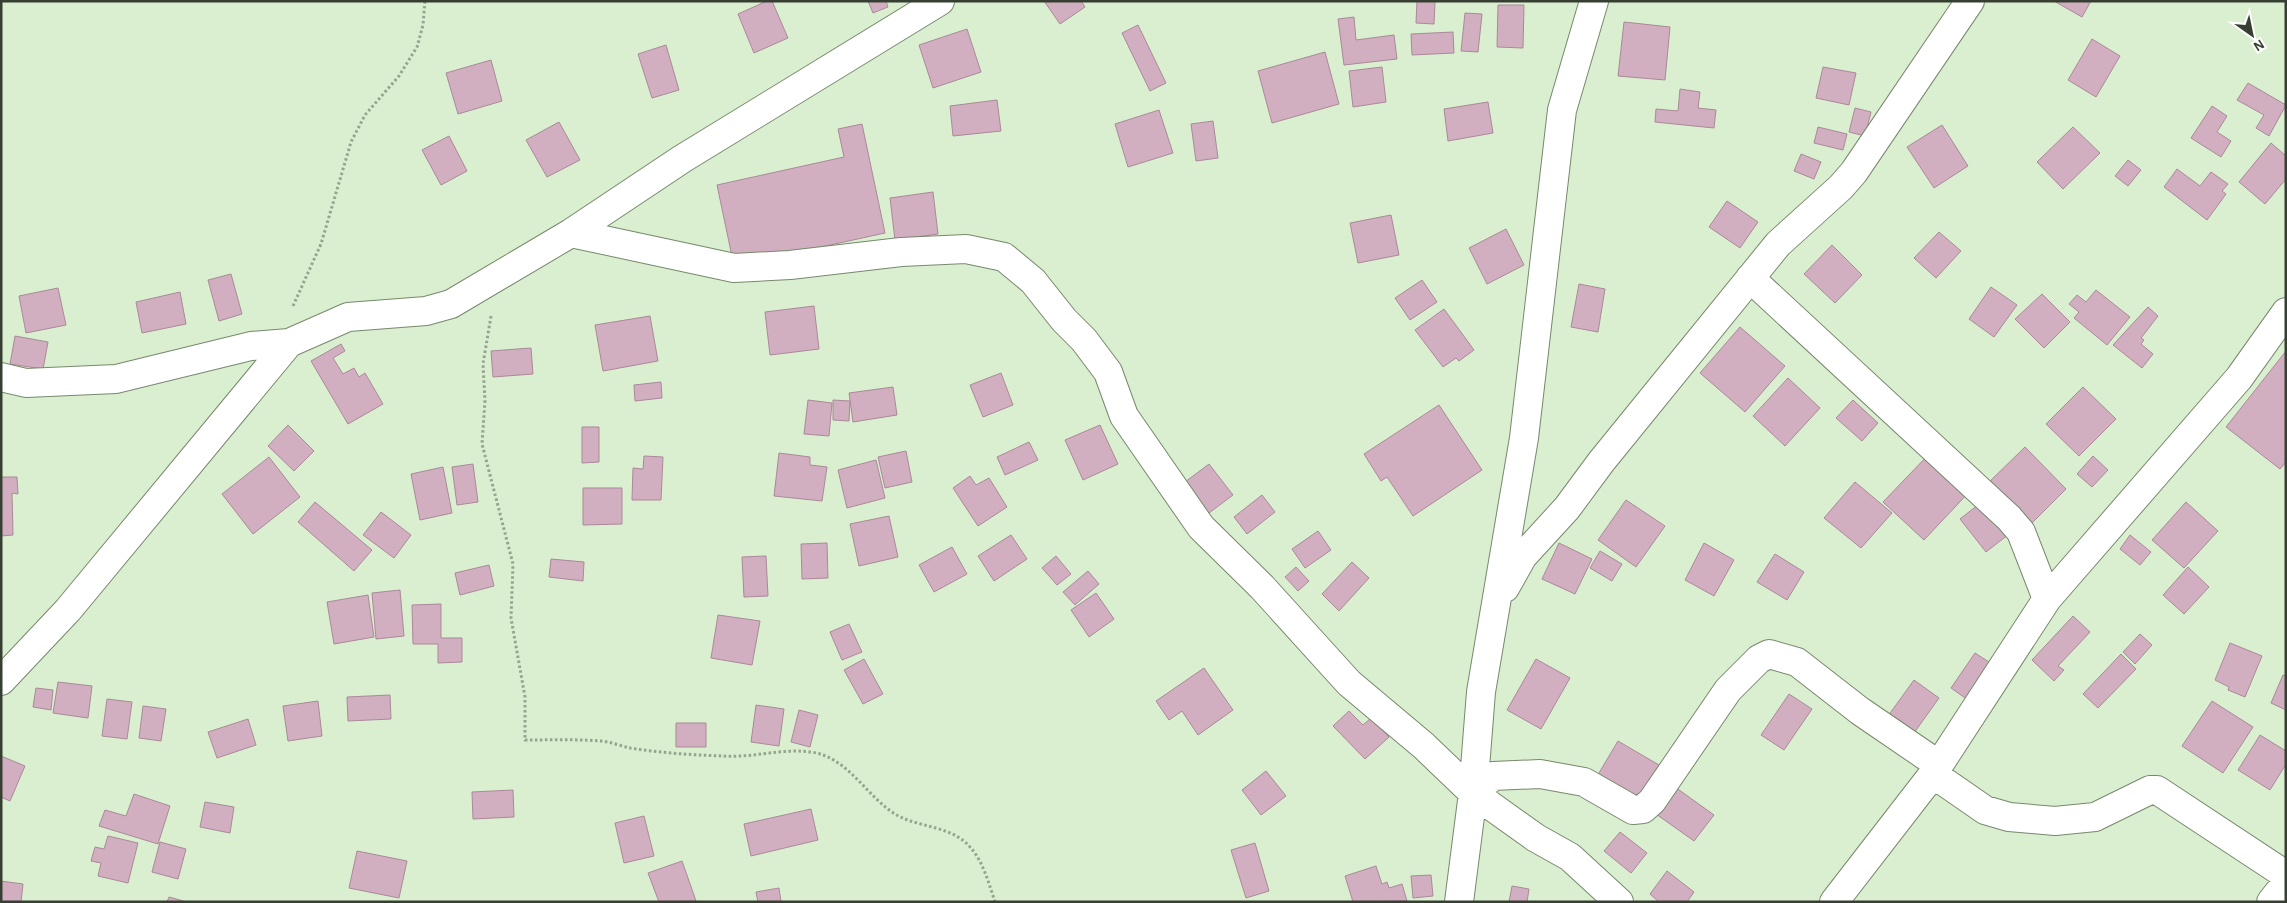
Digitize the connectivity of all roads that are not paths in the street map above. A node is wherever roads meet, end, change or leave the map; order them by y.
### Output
1 (940, 1) edge
2 (1594, 1) edge
3 (1970, 1) edge
4 (912, 9) edge
5 (571, 232) junction
6 (1750, 278) junction
7 (2286, 312) edge
8 (289, 343) junction
9 (1, 377) edge
10 (2047, 599) junction
11 (1495, 607) junction
12 (1, 681) edge
13 (1936, 769) junction
14 (1473, 793) junction
15 (2286, 875) edge
16 (2286, 883) edge
17 (1458, 902) edge
18 (1619, 902) edge
19 (1834, 902) edge
20 (2271, 902) edge

1 - 4 street
2 - 11 street
3 - 6 street
4 - 5 street
5 - 8 street
5 - 14 street
6 - 10 street
6 - 11 street
7 - 10 street
8 - 9 street
8 - 12 street
10 - 13 street
11 - 14 street
13 - 14 street
13 - 15 street
13 - 19 street
14 - 17 street
14 - 18 street
16 - 20 street

